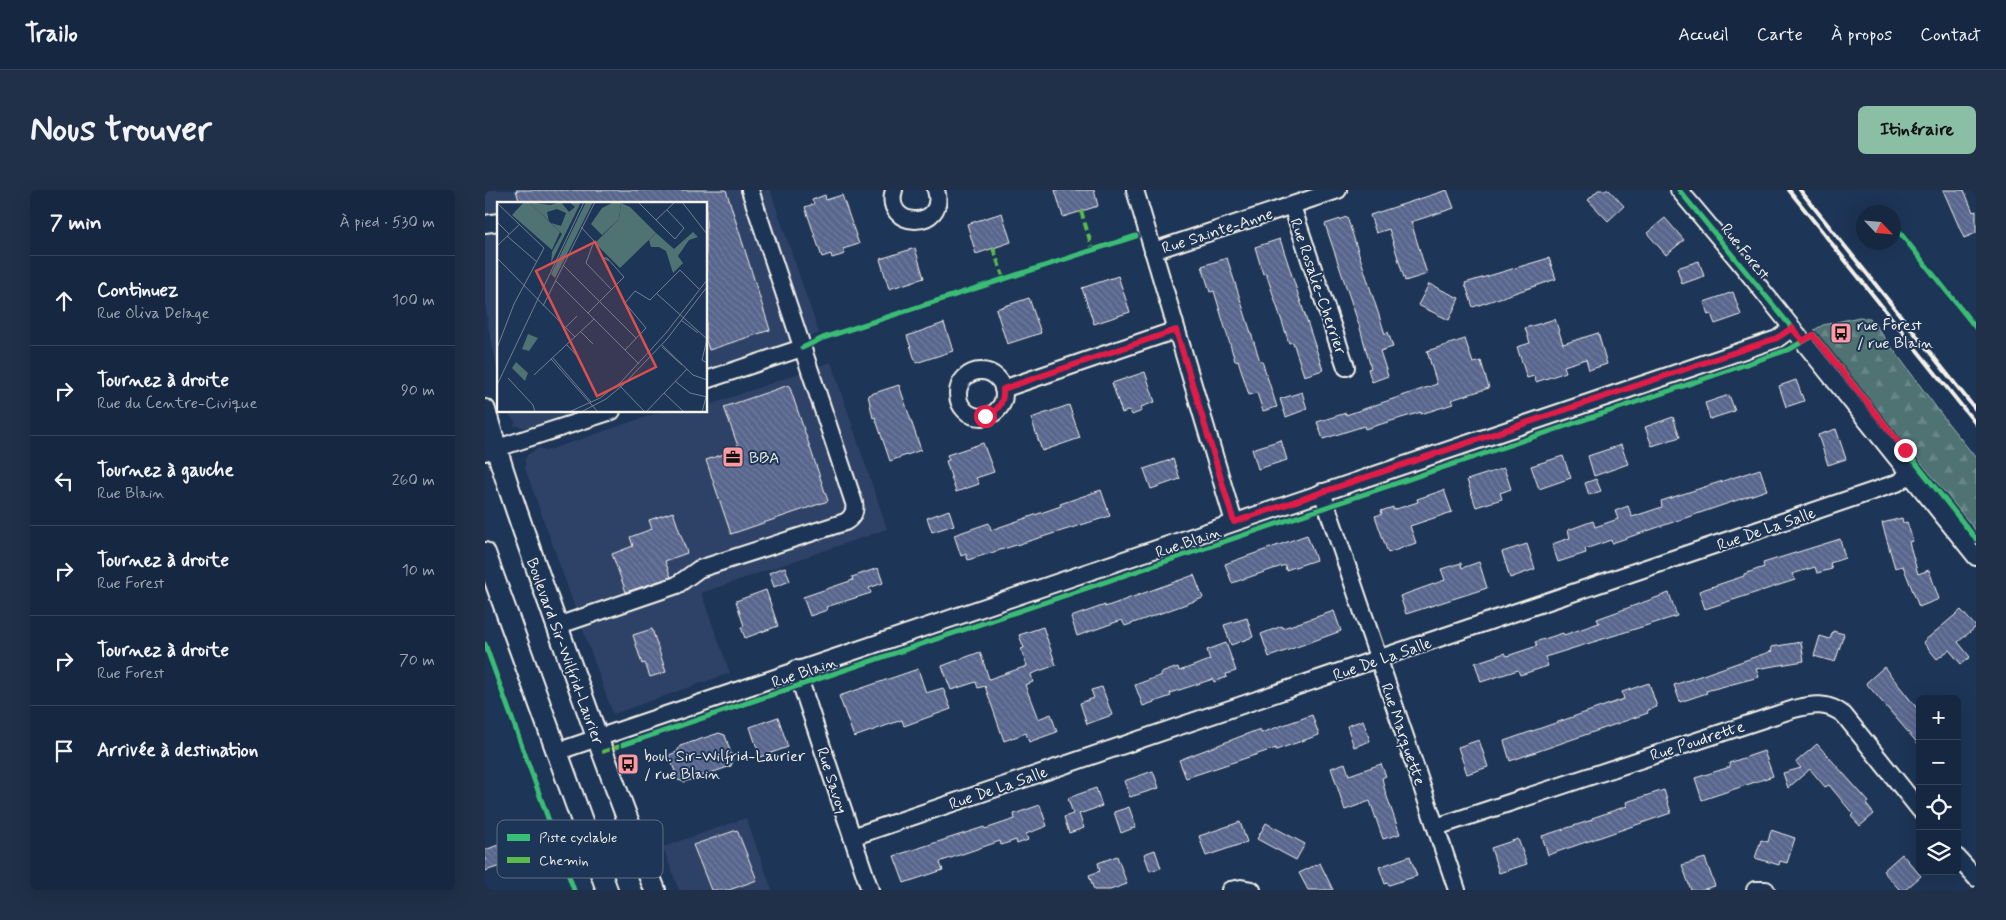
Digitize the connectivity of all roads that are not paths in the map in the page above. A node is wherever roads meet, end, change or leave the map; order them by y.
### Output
1 (751, 190) edge
2 (894, 190) edge
3 (1135, 190) edge
4 (1338, 190) edge
5 (1679, 190) edge
6 (939, 191) edge
7 (1292, 206) junction
8 (1153, 251) junction
9 (1792, 328) junction
10 (1176, 330) junction
11 (802, 348) junction
12 (1346, 367) dead end
13 (707, 380) edge
14 (1003, 389) dead end
15 (485, 410) edge
16 (609, 412) edge
17 (490, 450) edge
18 (1910, 474) junction
19 (1323, 492) junction
20 (1234, 522) junction
21 (485, 553) edge
22 (1976, 557) edge
23 (557, 626) junction
24 (1379, 659) junction
25 (796, 669) junction
26 (597, 738) junction
27 (556, 752) junction
28 (1916, 805) edge
29 (581, 820) edge
30 (628, 820) edge
31 (1436, 827) junction
32 (851, 837) junction
33 (1961, 861) edge
34 (603, 878) edge
35 (650, 878) edge
36 (1976, 878) edge
37 (607, 890) edge
38 (655, 890) edge
39 (870, 890) edge
40 (1230, 890) edge
41 (1252, 890) edge
42 (1457, 890) edge
43 (1755, 890) edge
44 (1766, 890) edge

1 - 11 street
2 - 6 street
3 - 8 street
4 - 7 street, Rue Sainte-Anne
5 - 9 street, Rue Forest
7 - 8 street, Rue Sainte-Anne
7 - 12 street, Rue Rosalie-Cherrier
8 - 10 street
9 - 18 street, Rue Forest
9 - 19 street, Rue Blain
10 - 14 street
10 - 20 street
11 - 13 street
11 - 23 street
15 - 17 main road, Boulevard Sir-Wilfrid-Laurier
16 - 17 street
17 - 23 main road, Boulevard Sir-Wilfrid-Laurier
18 - 22 street, Rue Forest
18 - 24 street, Rue De La Salle
19 - 20 street, Rue Blain
19 - 24 street, Rue Marquette
20 - 25 street, Rue Blain
21 - 27 main road
23 - 26 main road, Boulevard Sir-Wilfrid-Laurier
24 - 31 street, Rue Marquette
24 - 32 street, Rue De La Salle
25 - 26 street, Rue Blain
25 - 32 street, Rue Savoy
26 - 27 street, Rue Blain
26 - 30 main road, Boulevard Sir-Wilfrid-Laurier
27 - 29 main road
28 - 31 street, Rue Poudrette
31 - 42 street, Rue Marquette
32 - 39 street, Rue Savoy
33 - 36 street
34 - 37 main road
35 - 38 main road, Boulevard Sir-Wilfrid-Laurier
40 - 41 street
43 - 44 street

